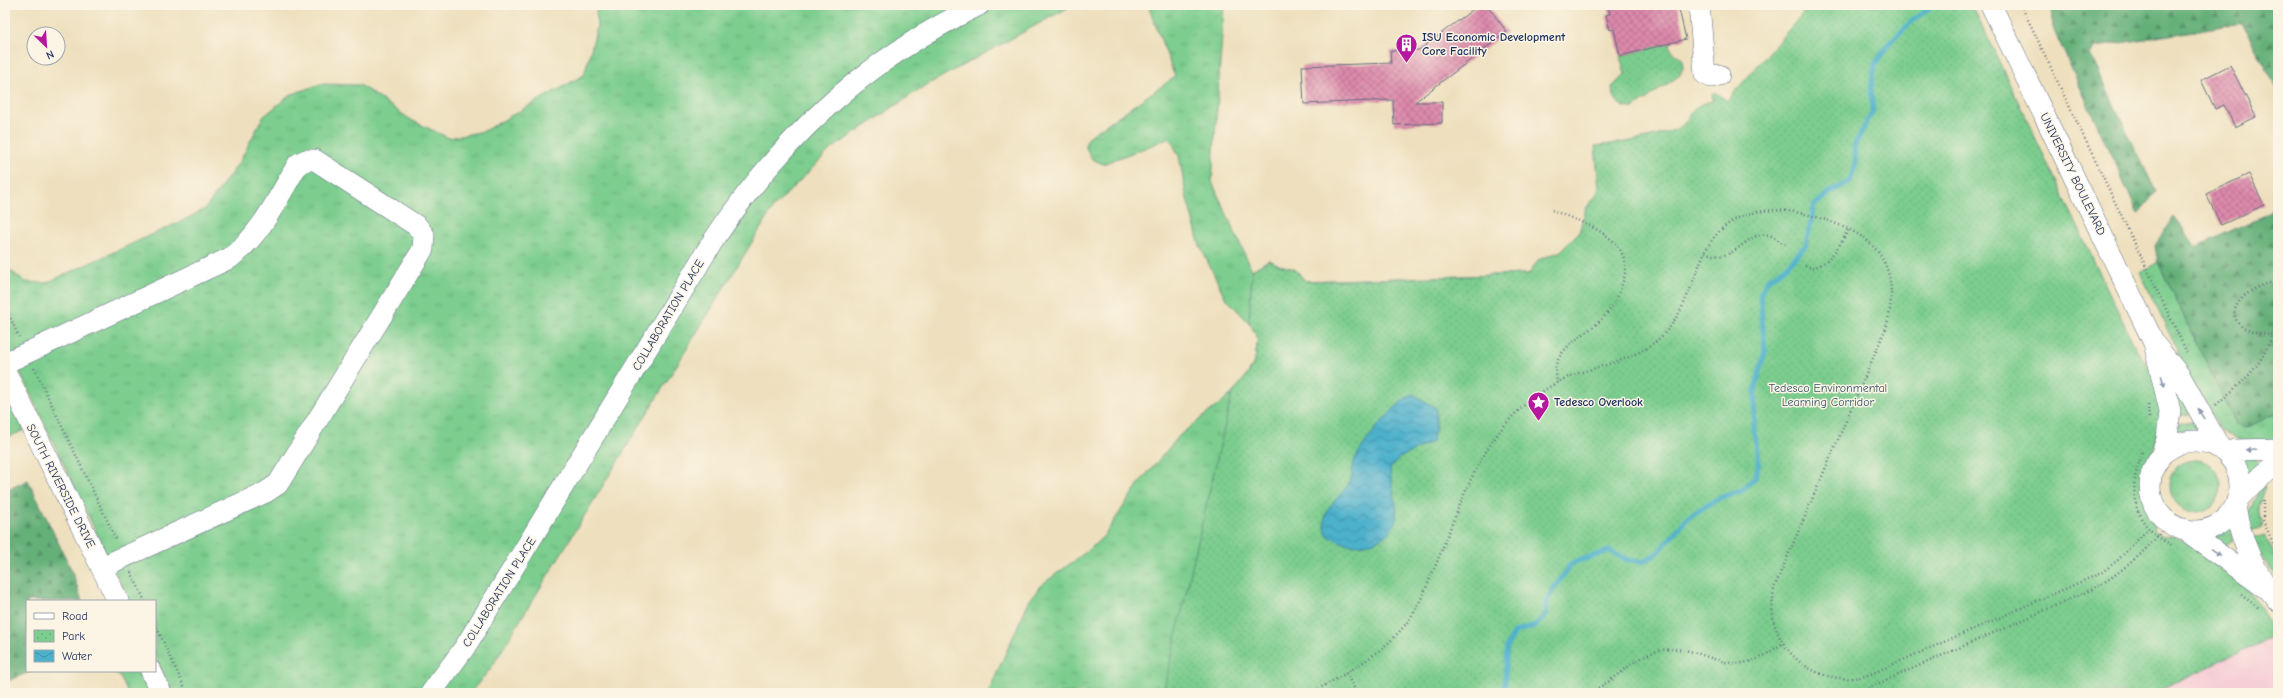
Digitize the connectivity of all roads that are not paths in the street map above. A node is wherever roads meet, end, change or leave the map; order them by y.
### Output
1 (978, 5) edge
2 (1700, 5) edge
3 (1992, 5) edge
4 (1719, 74) dead end
5 (2154, 343) junction
6 (5, 363) edge
7 (5, 371) edge
8 (2278, 449) edge
9 (2222, 450) junction
10 (2152, 452) junction
11 (2278, 463) edge
12 (2236, 503) junction
13 (2176, 525) junction
14 (102, 567) junction
15 (2273, 596) edge
16 (118, 600) edge
17 (151, 672) edge
18 (161, 693) edge
19 (431, 693) edge

1 - 19 street, COLLABORATION PLACE
2 - 4 street
3 - 5 street, UNIVERSITY BOULEVARD
9 -> 5 street, UNIVERSITY BOULEVARD
5 -> 10 street, UNIVERSITY BOULEVARD
6 - 14 street
7 - 14 street, SOUTH RIVERSIDE DRIVE
8 -> 9 street
9 - 10 street
9 - 12 street
10 - 13 street
11 - 12 street
12 - 13 street
12 - 15 street
13 -> 15 street
14 - 16 street, SOUTH RIVERSIDE DRIVE
17 - 18 street

